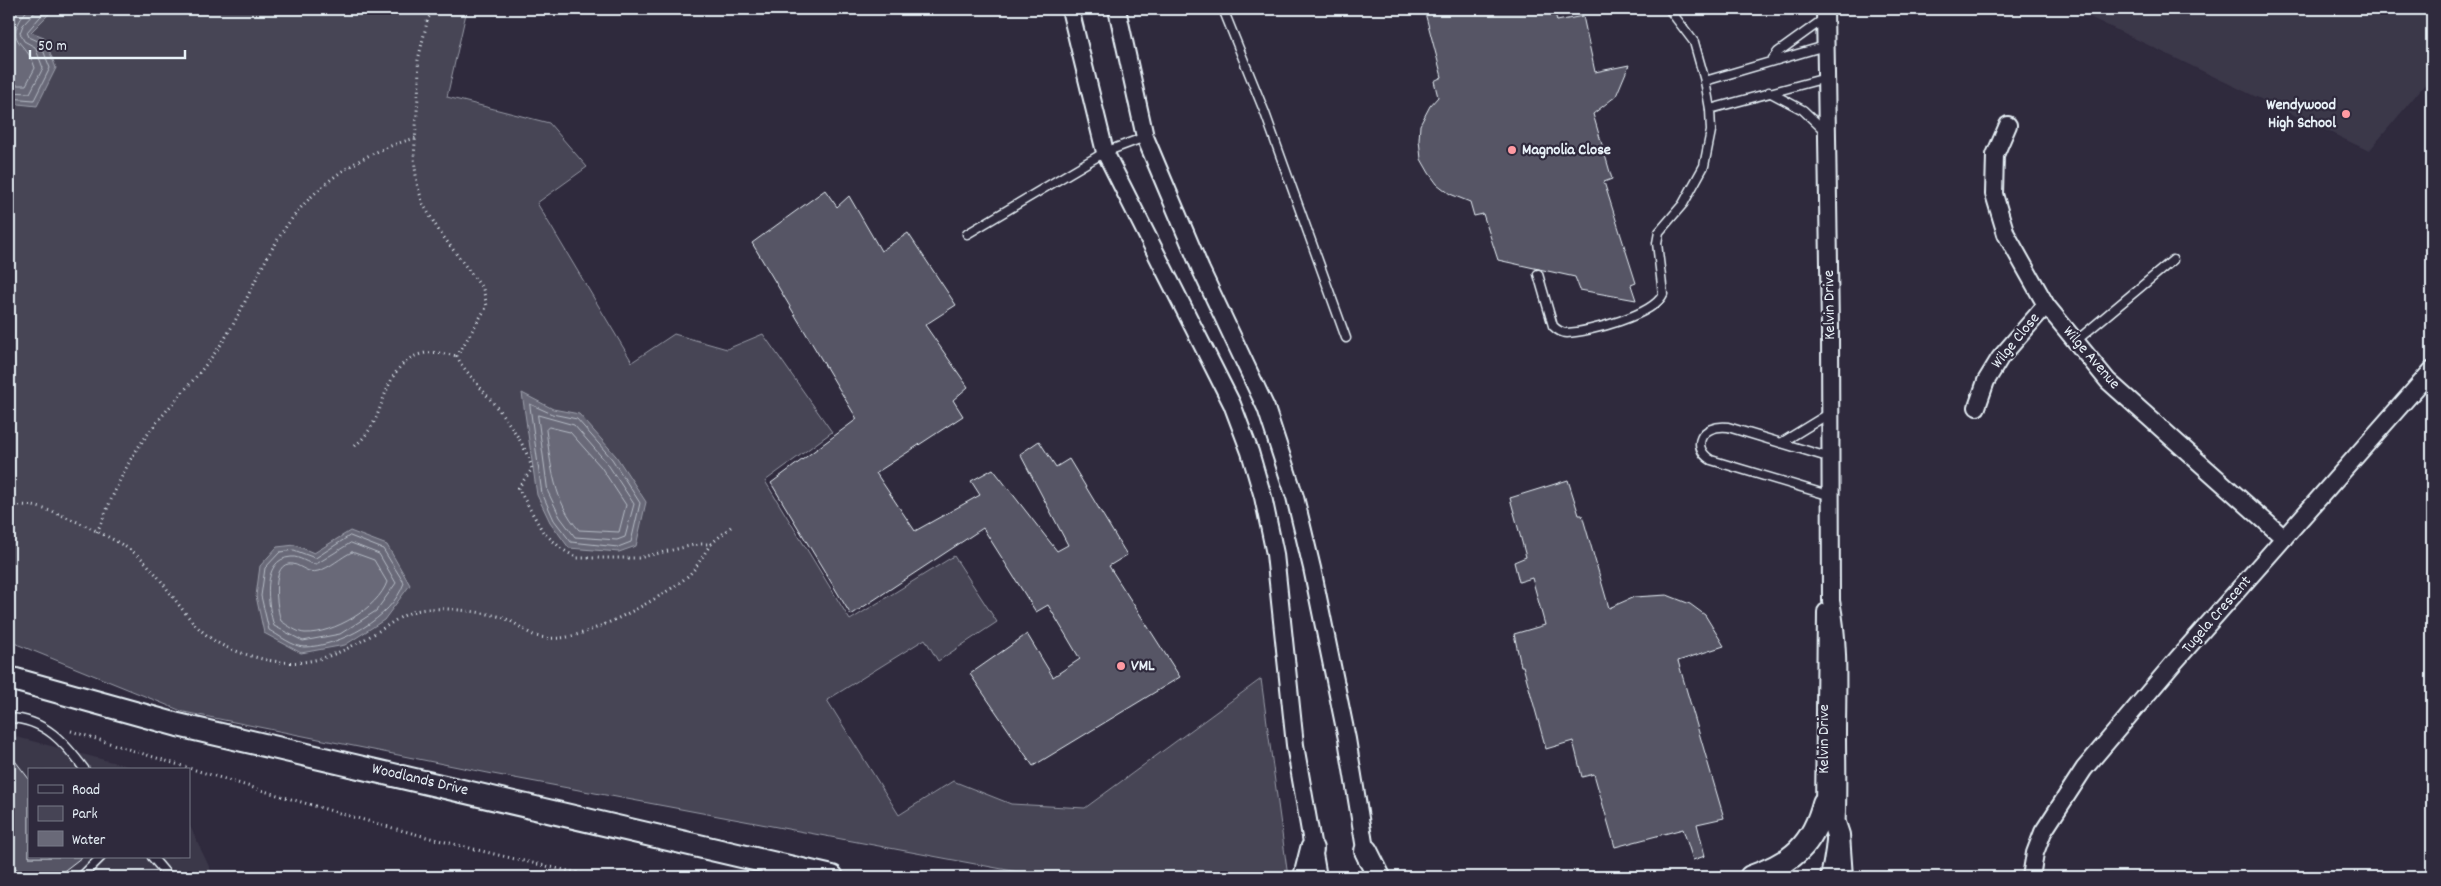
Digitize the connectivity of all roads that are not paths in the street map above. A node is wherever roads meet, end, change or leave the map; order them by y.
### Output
1 (1070, 9) edge
2 (1117, 9) edge
3 (1224, 9) edge
4 (1669, 9) edge
5 (1825, 14) edge
6 (1825, 46) junction
7 (1772, 60) junction
8 (1826, 78) junction
9 (1706, 81) junction
10 (1769, 92) junction
11 (1710, 109) junction
12 (2008, 126) dead end
13 (1827, 134) junction
14 (1145, 137) junction
15 (1105, 152) junction
16 (967, 234) dead end
17 (2174, 260) dead end
18 (1538, 274) dead end
19 (2046, 305) junction
20 (1346, 338) dead end
21 (2076, 342) junction
22 (2432, 370) edge
23 (1977, 407) dead end
24 (1831, 412) junction
25 (1781, 443) junction
26 (1831, 458) junction
27 (1831, 496) junction
28 (2284, 538) junction
29 (1831, 601) junction
30 (9, 678) edge
31 (9, 718) edge
32 (83, 768) edge
33 (1824, 803) junction
34 (1835, 826) junction
35 (1312, 849) junction
36 (1366, 851) junction
37 (100, 858) edge
38 (153, 858) edge
39 (83, 875) dead end
40 (169, 877) edge
41 (832, 877) edge
42 (1304, 877) edge
43 (1318, 877) edge
44 (1370, 877) edge
45 (1379, 877) edge
46 (1751, 877) edge
47 (1818, 877) edge
48 (1829, 877) edge
49 (1841, 877) edge
50 (2031, 877) edge

1 - 15 street
2 - 14 street
3 - 20 lane
4 - 9 lane
5 - 6 street, Kelvin Drive
5 - 7 lane
6 - 7 lane
6 - 8 street, Kelvin Drive
7 - 9 lane
8 - 10 lane
8 - 13 street, Kelvin Drive
9 - 11 lane
10 - 11 lane
10 - 13 lane
11 - 18 lane
12 - 19 street, Wilge Avenue
13 - 24 street, Kelvin Drive
14 - 15 lane
14 - 36 street
15 - 16 lane
15 - 35 street
17 - 21 lane
19 - 21 street, Wilge Avenue
19 - 23 street, Wilge Close
21 - 28 street, Wilge Avenue
22 - 28 street, Tugela Crescent
24 - 25 lane
24 - 26 street, Kelvin Drive
25 - 26 lane
25 - 27 lane
26 - 27 street, Kelvin Drive
27 - 29 street, Kelvin Drive
28 - 50 street, Tugela Crescent
29 - 33 street, Kelvin Drive
29 - 34 street, Kelvin Drive
30 - 41 main road, Woodlands Drive
31 - 32 lane
33 - 46 main road
33 - 47 street, Kelvin Drive
34 - 48 street, Kelvin Drive
34 - 49 main road
35 - 42 main road
35 - 43 street
36 - 44 street
36 - 45 main road
37 - 39 lane
38 - 40 lane

